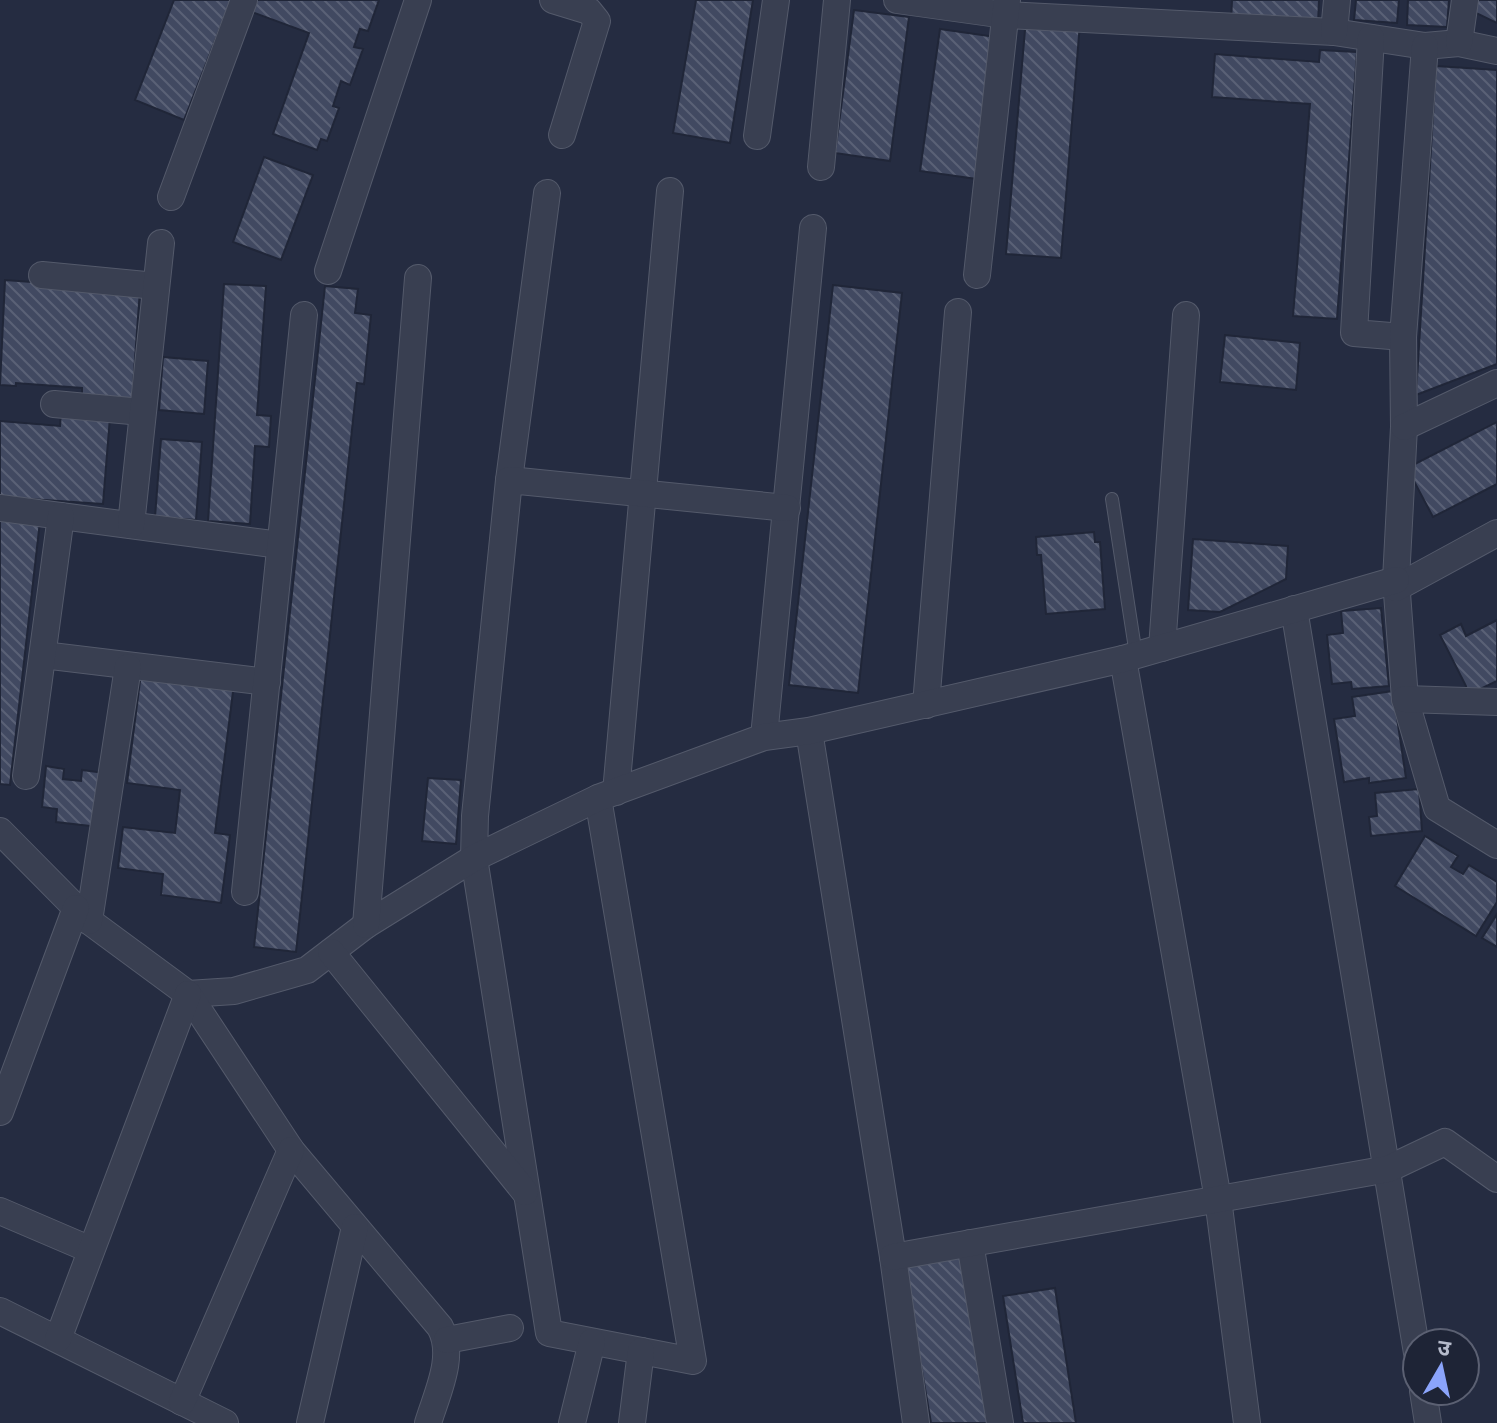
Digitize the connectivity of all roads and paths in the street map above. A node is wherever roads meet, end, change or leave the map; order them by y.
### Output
1 (244, 0) edge
2 (418, 0) edge
3 (553, 0) edge
4 (776, 0) edge
5 (837, 0) edge
6 (897, 0) edge
7 (1337, 0) edge
8 (1465, 0) edge
9 (936, 3) edge
10 (1006, 8) edge
11 (1200, 12) edge
12 (1334, 32) junction
13 (1371, 38) junction
14 (1459, 43) junction
15 (1425, 46) junction
16 (1497, 51) edge
17 (562, 135) dead end
18 (757, 136) dead end
19 (821, 167) dead end
20 (670, 191) dead end
21 (547, 193) dead end
22 (171, 197) dead end
23 (813, 228) dead end
24 (161, 243) dead end
25 (328, 271) dead end
26 (42, 275) dead end
27 (977, 275) dead end
28 (418, 278) dead end
29 (156, 286) junction
30 (958, 312) dead end
31 (304, 315) dead end
32 (1186, 315) dead end
33 (1403, 337) junction
34 (1497, 383) edge
35 (54, 404) dead end
36 (142, 412) junction
37 (1404, 427) junction
38 (509, 480) junction
39 (643, 493) junction
40 (1112, 499) dead end
41 (0, 508) edge
42 (787, 508) junction
43 (61, 516) junction
44 (131, 525) junction
45 (1497, 533) edge
46 (280, 545) junction
47 (1396, 584) junction
48 (1294, 609) junction
49 (1162, 648) junction
50 (43, 655) junction
51 (1129, 657) junction
52 (128, 667) junction
53 (267, 682) junction
54 (1405, 699) junction
55 (1497, 702) edge
56 (926, 705) junction
57 (809, 731) junction
58 (764, 737) junction
59 (26, 776) dead end
60 (607, 795) junction
61 (0, 831) edge
62 (1497, 845) edge
63 (474, 858) junction
64 (245, 892) dead end
65 (82, 914) junction
66 (366, 925) junction
67 (331, 952) junction
68 (188, 994) junction
69 (0, 1112) edge
70 (291, 1150) junction
71 (1388, 1169) junction
72 (1497, 1179) edge
73 (527, 1195) junction
74 (1218, 1199) junction
75 (0, 1211) edge
76 (355, 1227) junction
77 (970, 1243) junction
78 (91, 1250) junction
79 (893, 1257) junction
80 (0, 1311) edge
81 (1413, 1327) edge
82 (510, 1328) dead end
83 (58, 1339) junction
84 (447, 1340) junction
85 (592, 1342) junction
86 (641, 1351) junction
87 (182, 1402) junction
88 (225, 1423) edge
89 (310, 1423) edge
90 (428, 1423) edge
91 (572, 1423) edge
92 (632, 1423) edge
93 (916, 1423) edge
94 (1000, 1423) edge
95 (1247, 1423) edge

1 - 22 street
2 - 25 street
3 - 17 street
4 - 18 street
5 - 19 street
6 - 9 street
7 - 12 street
8 - 14 street
9 - 10 street
10 - 11 street
10 - 27 street
11 - 12 street
12 - 13 street
13 - 15 street
13 - 33 street
14 - 15 street
14 - 16 street
15 - 33 street
20 - 39 street
21 - 38 street
23 - 42 street
24 - 29 street
26 - 29 street
28 - 66 street
29 - 36 street
30 - 56 street
31 - 46 street
32 - 49 street
33 - 37 street
34 - 37 street
35 - 36 street
36 - 44 street
37 - 47 street
38 - 39 street
38 - 63 street
39 - 42 street
39 - 60 street
40 - 51 lane
41 - 43 street
42 - 58 street
43 - 44 street
43 - 50 street
44 - 46 street
45 - 47 street
46 - 53 street
47 - 48 street
47 - 54 street
48 - 49 street
48 - 71 street
49 - 51 street
50 - 52 street
50 - 59 street
51 - 56 street
51 - 74 street
52 - 53 street
52 - 65 street
53 - 64 street
54 - 55 street
54 - 62 street
56 - 57 street
57 - 58 street
57 - 79 street
58 - 60 street
60 - 63 street
60 - 86 street
61 - 65 street
63 - 66 street
63 - 73 street
65 - 68 street
65 - 69 street
66 - 67 street
67 - 68 street
67 - 73 street
68 - 70 street
68 - 78 street
70 - 76 street
70 - 87 street
71 - 72 street
71 - 74 street
71 - 81 street
73 - 85 street
74 - 77 street
74 - 95 street
75 - 78 street
76 - 84 street
76 - 89 street
77 - 79 street
77 - 94 street
78 - 83 street
79 - 93 street
80 - 83 street
82 - 84 street
83 - 87 street
84 - 90 street
85 - 86 street
85 - 91 street
86 - 92 street
87 - 88 street

